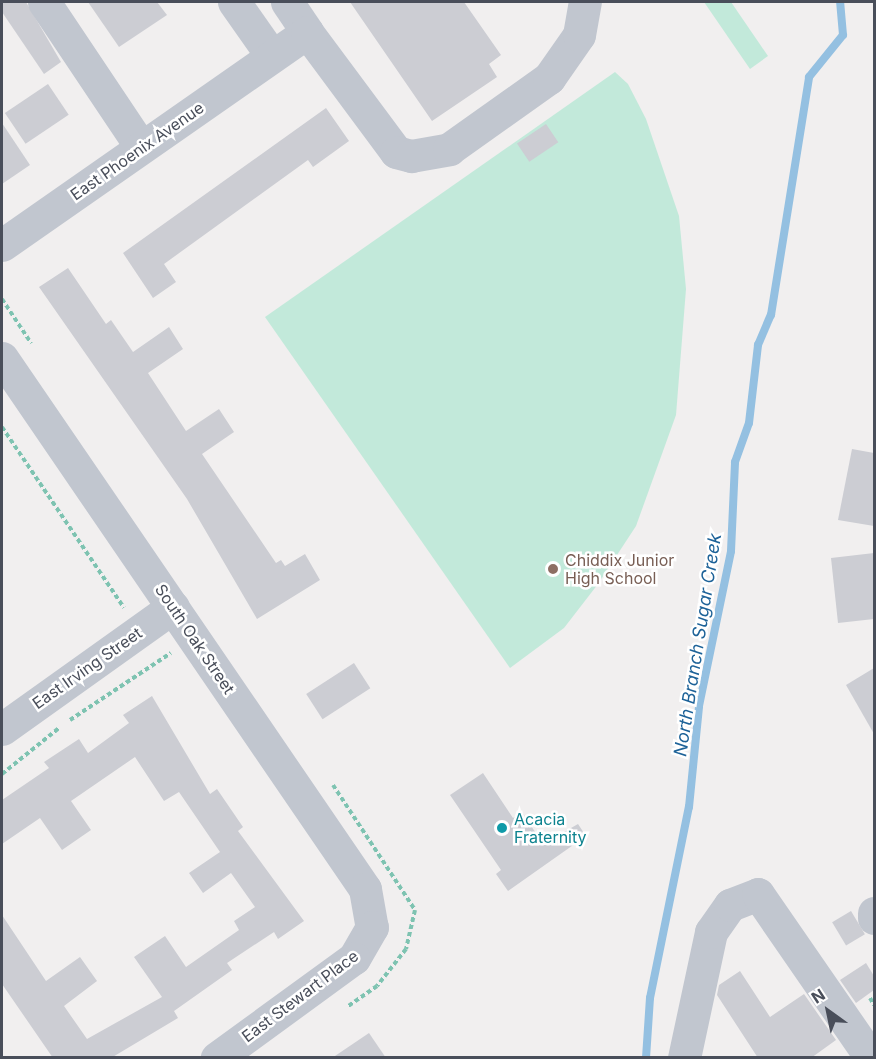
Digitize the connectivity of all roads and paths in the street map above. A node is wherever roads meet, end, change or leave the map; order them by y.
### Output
1 (44, 2) edge
2 (234, 2) edge
3 (286, 2) edge
4 (585, 2) edge
5 (307, 32) junction
6 (272, 56) junction
7 (141, 147) junction
8 (2, 245) edge
9 (2, 358) edge
10 (2, 427) edge
11 (174, 608) junction
12 (128, 614) dead end
13 (194, 639) junction
14 (2, 729) edge
15 (2, 774) edge
16 (874, 913) edge
17 (874, 918) edge
18 (372, 927) joint
19 (870, 998) dead end
20 (874, 1005) edge
21 (217, 1058) edge
22 (684, 1058) edge
23 (871, 1058) edge

1 - 7 street
2 - 6 street
3 - 5 street
4 - 5 street
5 - 6 street, East Phoenix Avenue
6 - 7 street, East Phoenix Avenue
7 - 8 street, East Phoenix Avenue
9 - 11 street, South Oak Street
10 - 12 path
11 - 13 street, South Oak Street
11 - 14 street, East Irving Street
13 - 15 path
13 - 18 street, South Oak Street
16 - 17 street
18 - 21 street, East Stewart Place
19 - 20 path
22 - 23 street

